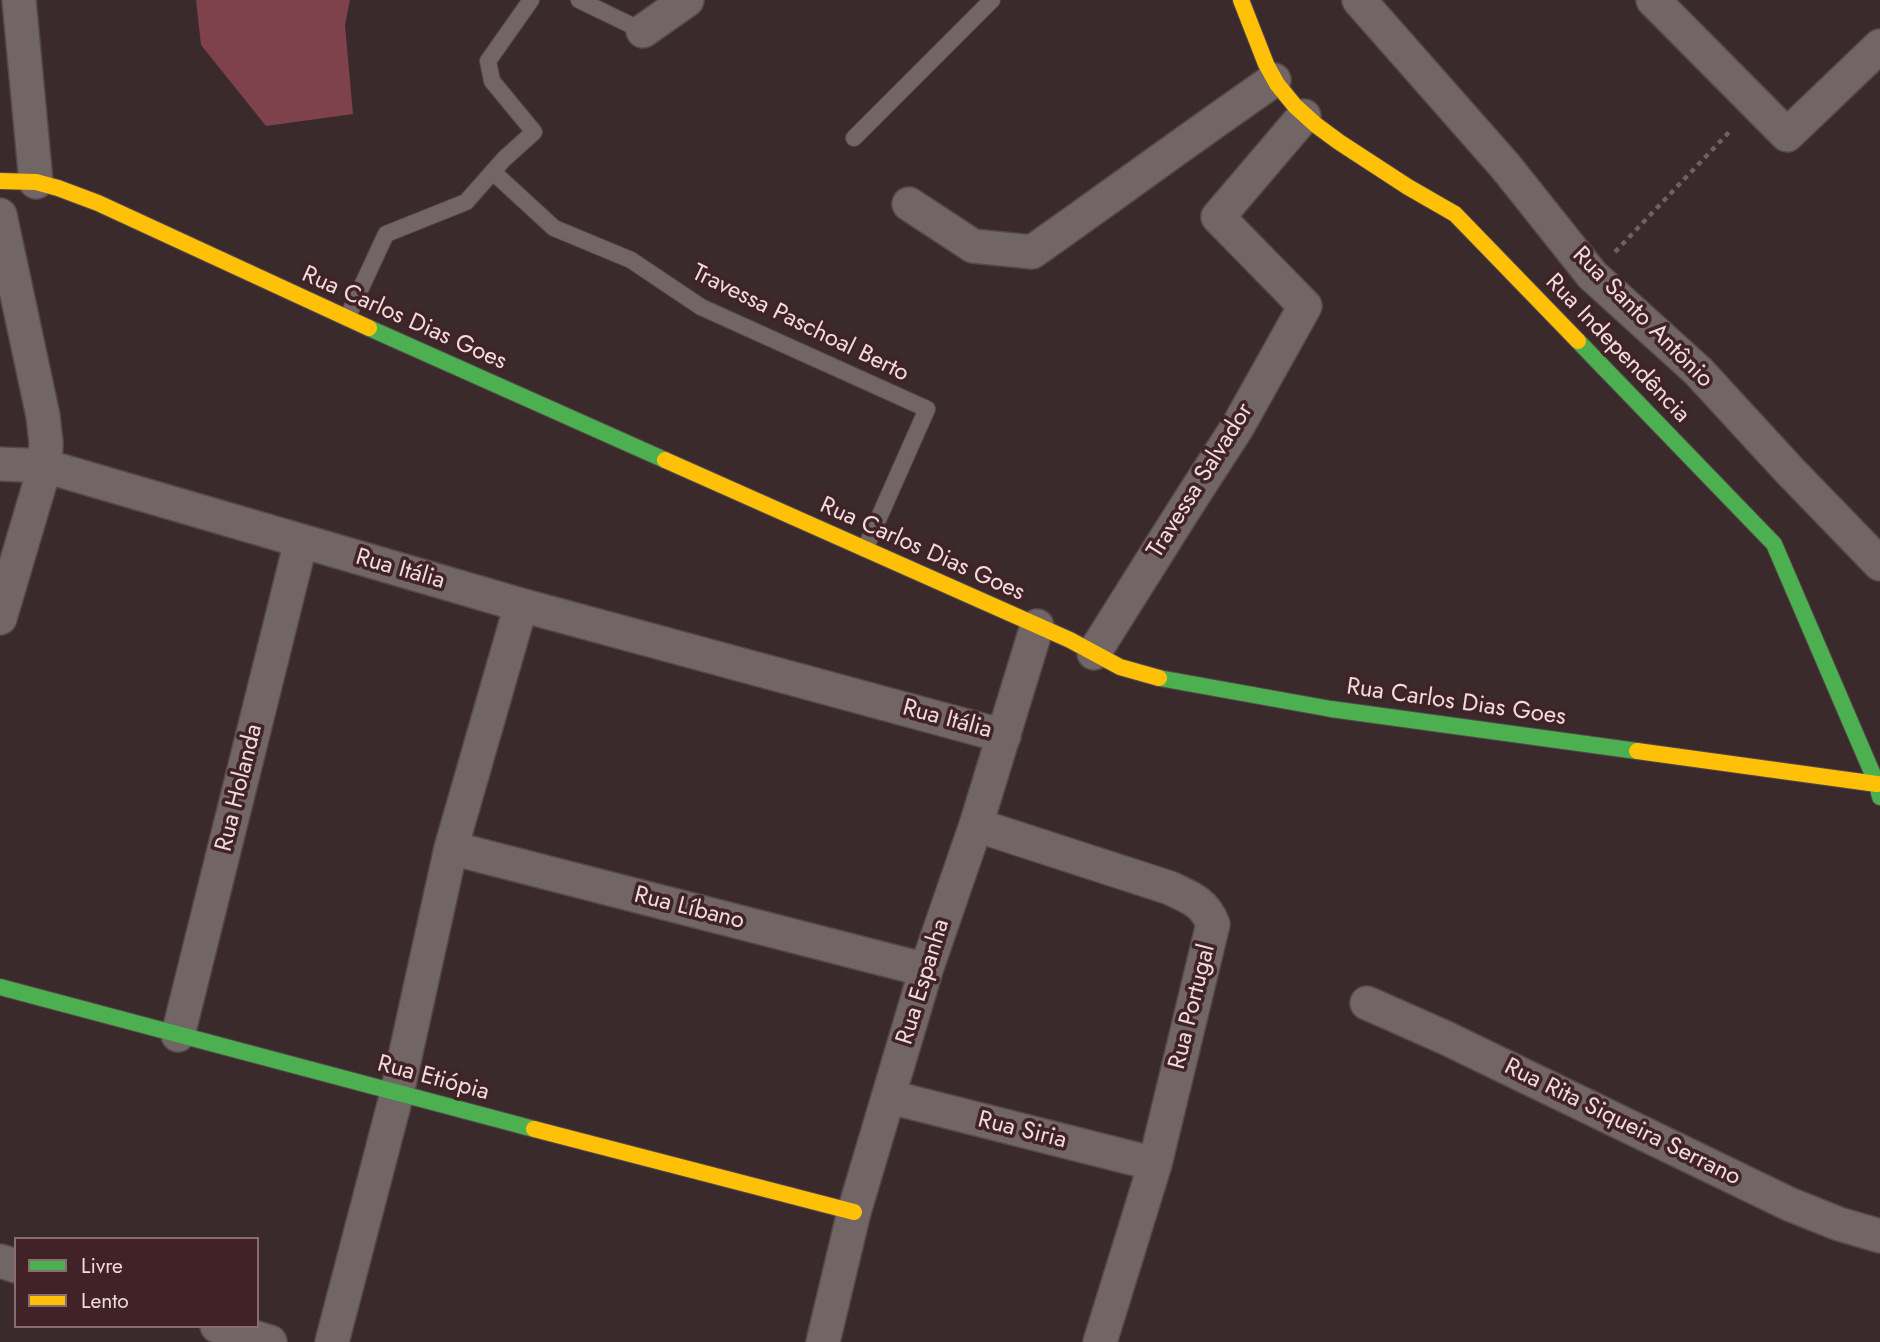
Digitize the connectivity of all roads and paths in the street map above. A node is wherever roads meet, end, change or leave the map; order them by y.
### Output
1 (19, 0) edge
2 (531, 0) edge
3 (579, 0) edge
4 (687, 0) edge
5 (992, 0) edge
6 (1241, 0) edge
7 (1359, 0) edge
8 (1653, 0) edge
9 (643, 32) joint
10 (1880, 46) edge
11 (1275, 80) junction
12 (1757, 104) junction
13 (1304, 116) junction
14 (854, 138) dead end
15 (493, 172) junction
16 (0, 181) edge
17 (36, 182) junction
18 (909, 204) dead end
19 (0, 215) edge
20 (1592, 275) junction
21 (347, 318) junction
22 (0, 464) edge
23 (46, 466) junction
24 (301, 541) junction
25 (866, 549) junction
26 (1880, 564) edge
27 (521, 605) junction
28 (0, 618) edge
29 (1037, 625) junction
30 (1094, 653) junction
31 (1004, 736) junction
32 (1879, 791) edge
33 (976, 825) junction
34 (451, 848) junction
35 (926, 970) junction
36 (0, 986) edge
37 (1367, 1003) dead end
38 (178, 1035) junction
39 (397, 1093) junction
40 (890, 1097) junction
41 (1155, 1164) junction
42 (855, 1212) junction
43 (1880, 1236) edge
44 (224, 1328) edge
45 (270, 1342) edge
46 (332, 1342) edge
47 (823, 1342) edge
48 (1100, 1342) edge

1 - 17 street
2 - 15 lane
3 - 9 lane
4 - 9 street
5 - 14 lane
6 - 11 street, Rua Independência
7 - 20 street, Rua Santo Antônio
8 - 12 street
10 - 12 street
11 - 13 street, Rua Independência
11 - 18 street
12 - 20 path
13 - 30 street, Travessa Salvador
13 - 32 street, Rua Independência
15 - 21 lane
15 - 25 lane, Travessa Paschoal Berto
16 - 17 street, Rua Carlos Dias Goes
17 - 21 street, Rua Carlos Dias Goes
19 - 23 street
20 - 26 street, Rua Santo Antônio
21 - 25 street, Rua Carlos Dias Goes
22 - 23 street, Rua Itália
23 - 24 street, Rua Itália
23 - 28 street
24 - 27 street, Rua Itália
24 - 38 street, Rua Holanda
25 - 29 street, Rua Carlos Dias Goes
27 - 31 street, Rua Itália
27 - 34 street
29 - 30 street, Rua Carlos Dias Goes
29 - 31 street, Rua Espanha
30 - 32 street, Rua Carlos Dias Goes
31 - 33 street, Rua Espanha
33 - 35 street, Rua Espanha
33 - 41 street, Rua Portugal
34 - 35 street, Rua Líbano
34 - 39 street
35 - 40 street, Rua Espanha
36 - 38 street, Rua Etiópia
37 - 43 street, Rua Rita Siqueira Serrano
38 - 39 street, Rua Etiópia
39 - 42 street, Rua Etiópia
39 - 46 street
40 - 41 street, Rua Siria
40 - 42 street, Rua Espanha
41 - 48 street, Rua Portugal
42 - 47 street, Rua Espanha
44 - 45 street

